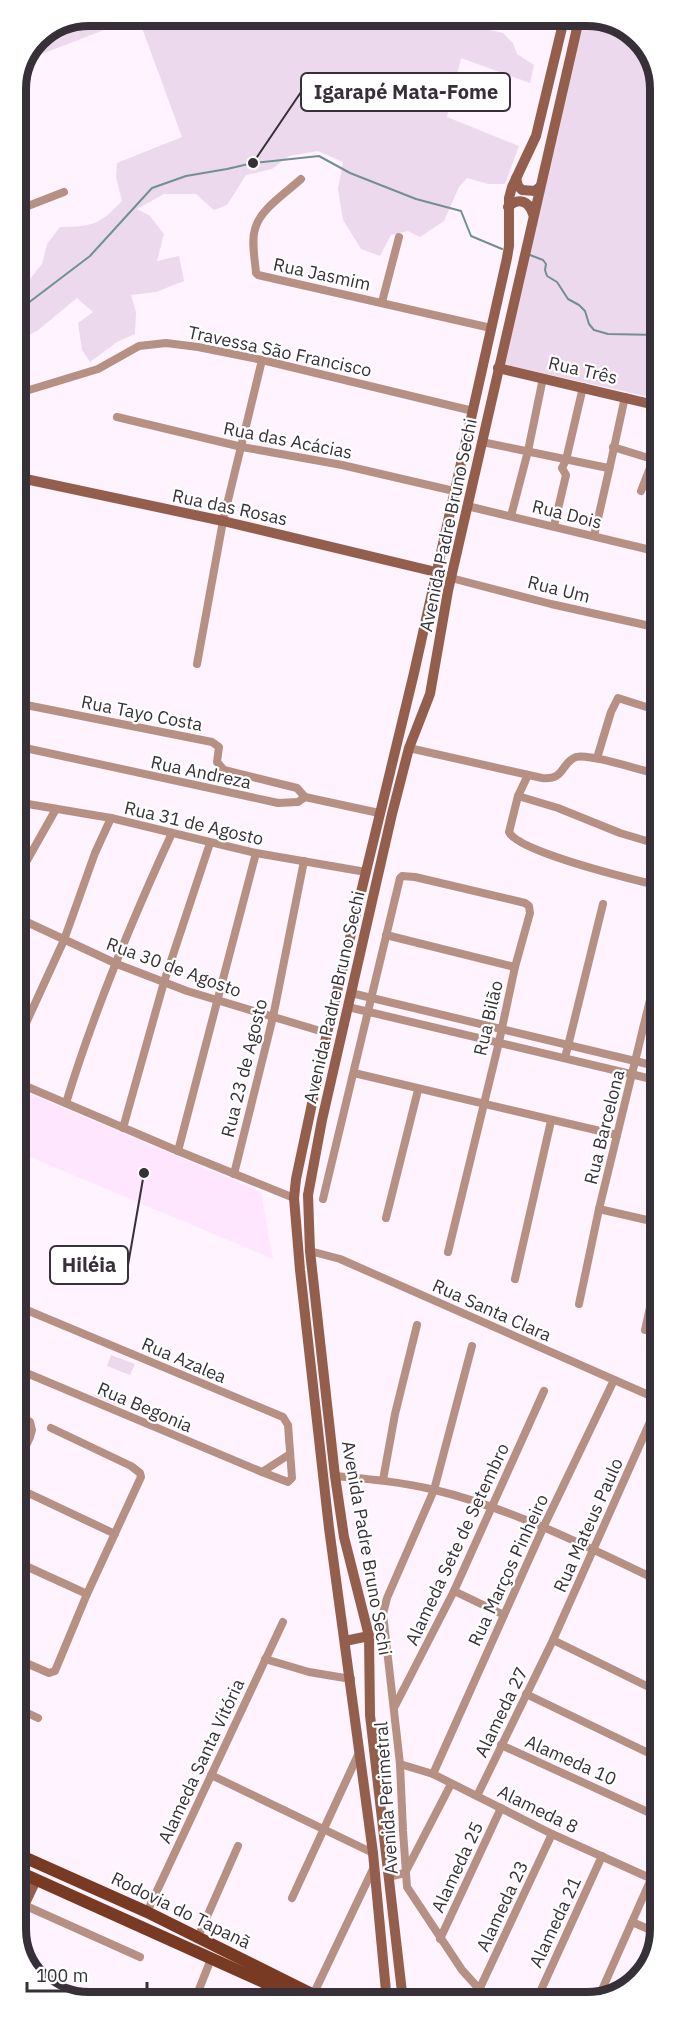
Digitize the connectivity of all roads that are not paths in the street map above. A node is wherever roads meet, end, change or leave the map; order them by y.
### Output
1 (562, 26) edge
2 (577, 26) edge
3 (516, 178) junction
4 (301, 179) dead end
5 (540, 187) junction
6 (64, 192) dead end
7 (26, 207) edge
8 (508, 207) junction
9 (533, 214) junction
10 (399, 237) dead end
11 (382, 302) junction
12 (491, 328) junction
13 (262, 360) junction
14 (498, 368) junction
15 (543, 378) junction
16 (583, 387) junction
17 (26, 391) edge
18 (625, 397) junction
19 (650, 404) edge
20 (472, 411) junction
21 (117, 417) dead end
22 (482, 442) junction
23 (242, 447) junction
24 (613, 447) junction
25 (528, 451) junction
26 (650, 458) edge
27 (566, 460) junction
28 (650, 465) edge
29 (610, 466) junction
30 (26, 479) edge
31 (454, 491) junction
32 (641, 491) dead end
33 (467, 506) junction
34 (511, 516) junction
35 (223, 521) junction
36 (554, 526) junction
37 (594, 536) junction
38 (650, 550) edge
39 (436, 572) junction
40 (451, 578) junction
41 (650, 626) edge
42 (197, 664) dead end
43 (414, 673) junction
44 (432, 682) junction
45 (408, 694) junction
46 (427, 702) junction
47 (26, 705) edge
48 (650, 708) edge
49 (26, 748) edge
50 (409, 748) junction
51 (597, 758) junction
52 (650, 772) edge
53 (528, 775) junction
54 (518, 796) junction
55 (305, 797) junction
56 (26, 804) edge
57 (56, 809) junction
58 (379, 813) junction
59 (111, 818) junction
60 (172, 833) junction
61 (650, 842) edge
62 (210, 843) junction
63 (256, 854) junction
64 (304, 861) junction
65 (26, 862) edge
66 (366, 872) junction
67 (650, 883) edge
68 (603, 904) dead end
69 (26, 922) edge
70 (386, 935) junction
71 (63, 940) junction
72 (117, 964) junction
73 (515, 967) junction
74 (164, 982) junction
75 (351, 993) junction
76 (371, 998) junction
77 (218, 1001) junction
78 (650, 1002) edge
79 (348, 1007) junction
80 (368, 1012) junction
81 (273, 1017) junction
82 (26, 1023) edge
83 (501, 1030) junction
84 (327, 1033) junction
85 (499, 1042) junction
86 (568, 1045) junction
87 (565, 1058) junction
88 (636, 1061) junction
89 (650, 1064) edge
90 (354, 1073) junction
91 (633, 1074) junction
92 (650, 1078) edge
93 (26, 1086) edge
94 (418, 1090) junction
95 (66, 1103) junction
96 (483, 1104) junction
97 (550, 1121) junction
98 (123, 1128) junction
99 (617, 1135) junction
100 (178, 1151) junction
101 (234, 1174) junction
102 (294, 1198) junction
103 (323, 1199) dead end
104 (599, 1209) junction
105 (386, 1218) dead end
106 (650, 1220) edge
107 (310, 1251) junction
108 (448, 1252) dead end
109 (515, 1280) dead end
110 (579, 1304) dead end
111 (650, 1307) edge
112 (26, 1310) edge
113 (417, 1325) dead end
114 (645, 1330) dead end
115 (472, 1346) dead end
116 (26, 1373) edge
117 (614, 1380) junction
118 (544, 1391) dead end
119 (650, 1396) edge
120 (26, 1420) edge
121 (650, 1422) dead end
122 (51, 1428) dead end
123 (26, 1444) edge
124 (290, 1454) junction
125 (262, 1473) junction
126 (335, 1476) junction
127 (292, 1478) joint
128 (383, 1480) junction
129 (434, 1490) junction
130 (26, 1492) edge
131 (491, 1508) junction
132 (543, 1528) junction
133 (115, 1534) junction
134 (592, 1550) junction
135 (26, 1566) edge
136 (650, 1576) edge
137 (454, 1591) junction
138 (87, 1594) junction
139 (504, 1615) junction
140 (282, 1622) dead end
141 (369, 1636) junction
142 (553, 1640) junction
143 (345, 1641) junction
144 (265, 1659) junction
145 (26, 1662) edge
146 (351, 1679) junction
147 (650, 1687) edge
148 (526, 1694) junction
149 (394, 1707) junction
150 (26, 1712) edge
151 (38, 1718) dead end
152 (501, 1745) junction
153 (650, 1754) edge
154 (358, 1755) junction
155 (400, 1764) junction
156 (211, 1774) junction
157 (433, 1774) junction
158 (451, 1784) junction
159 (477, 1797) junction
160 (501, 1808) junction
161 (650, 1813) edge
162 (324, 1829) junction
163 (552, 1834) junction
164 (238, 1846) dead end
165 (373, 1853) junction
166 (602, 1856) junction
167 (26, 1858) edge
168 (374, 1867) junction
169 (405, 1873) junction
170 (26, 1875) edge
171 (388, 1877) junction
172 (650, 1879) edge
173 (36, 1880) junction
174 (650, 1881) edge
175 (292, 1898) dead end
176 (26, 1901) edge
177 (26, 1906) edge
178 (104, 1910) junction
179 (147, 1912) junction
180 (168, 1922) junction
181 (632, 1922) junction
182 (650, 1930) edge
183 (198, 1937) junction
184 (440, 1939) junction
185 (140, 1957) dead end
186 (211, 1959) junction
187 (478, 1990) joint
188 (602, 1991) edge
189 (198, 1992) edge
190 (291, 1992) edge
191 (296, 1992) edge
192 (312, 1992) edge
193 (386, 1992) edge
194 (402, 1992) edge
195 (540, 1992) edge

1 - 3 main road, Avenida Padre Bruno Sechi
2 - 5 main road, Avenida Padre Bruno Sechi
3 - 5 main road
3 - 8 main road, Avenida Padre Bruno Sechi
4 - 11 street, Rua Jasmim
5 - 9 main road, Avenida Padre Bruno Sechi
6 - 7 street
8 - 9 main road
8 - 12 main road, Avenida Padre Bruno Sechi
9 - 14 main road, Avenida Padre Bruno Sechi
10 - 11 street
11 - 12 street, Rua Jasmim
12 - 20 main road, Avenida Padre Bruno Sechi
13 - 17 street, Travessa São Francisco
13 - 20 street, Travessa São Francisco
13 - 23 street
14 - 15 main road, Rua Três
14 - 22 main road, Avenida Padre Bruno Sechi
15 - 16 main road, Rua Três
15 - 25 street
16 - 18 main road, Rua Três
16 - 27 street
18 - 19 main road, Rua Três
18 - 24 street
20 - 31 main road, Avenida Padre Bruno Sechi
21 - 23 street, Rua das Acácias
22 - 25 street
22 - 33 main road, Avenida Padre Bruno Sechi
23 - 31 street, Rua das Acácias
23 - 35 street
24 - 26 street
24 - 29 street
25 - 27 street
25 - 34 street
27 - 29 street
27 - 36 street
28 - 32 street
29 - 37 street
30 - 35 main road, Rua das Rosas
31 - 39 main road, Avenida Padre Bruno Sechi
33 - 34 street, Rua Dois
33 - 40 main road, Avenida Padre Bruno Sechi
34 - 36 street, Rua Dois
35 - 39 main road, Rua das Rosas
35 - 42 street
36 - 37 street, Rua Dois
37 - 38 street, Rua Dois
39 - 43 main road, Avenida Padre Bruno Sechi
40 - 41 street, Rua Um
40 - 44 main road, Avenida Padre Bruno Sechi
43 - 44 main road
43 - 45 main road, Avenida Padre Bruno Sechi
44 - 46 main road, Avenida Padre Bruno Sechi
45 - 46 main road
45 - 58 main road, Avenida Padre Bruno Sechi
46 - 50 main road, Avenida Padre Bruno Sechi
47 - 55 street, Rua Tayo Costa
48 - 51 street
49 - 55 street, Rua Andreza
50 - 53 street
50 - 75 main road, Avenida Padre Bruno Sechi
51 - 52 street
51 - 53 street
53 - 54 street
54 - 61 street
54 - 67 street
55 - 58 street, Rua Andreza
56 - 57 street, Rua 31 de Agosto
57 - 59 street, Rua 31 de Agosto
57 - 65 street
58 - 66 main road, Avenida Padre Bruno Sechi
59 - 60 street, Rua 31 de Agosto
59 - 71 street
60 - 62 street, Rua 31 de Agosto
60 - 72 street
62 - 63 street, Rua 31 de Agosto
62 - 74 street
63 - 64 street, Rua 31 de Agosto
63 - 77 street
64 - 66 street, Rua 31 de Agosto
64 - 81 street, Rua 23 de Agosto
66 - 84 main road, Avenida Padre Bruno Sechi
68 - 86 street
69 - 71 street, Rua 30 de Agosto
70 - 73 street
70 - 73 street, Rua Bilão
70 - 76 street
71 - 72 street, Rua 30 de Agosto
71 - 82 street
72 - 74 street, Rua 30 de Agosto
72 - 95 street
73 - 83 street, Rua Bilão
74 - 77 street, Rua 30 de Agosto
74 - 98 street
75 - 76 street
75 - 79 main road, Avenida Padre Bruno Sechi
76 - 80 street
76 - 83 street
77 - 81 street, Rua 30 de Agosto
77 - 100 street
78 - 88 street, Rua Barcelona
79 - 80 street
79 - 107 main road, Avenida Padre Bruno Sechi
80 - 85 street
80 - 90 street
81 - 84 street, Rua 30 de Agosto
81 - 101 street, Rua 23 de Agosto
83 - 85 street, Rua Bilão
83 - 86 street
84 - 102 main road, Avenida Padre Bruno Sechi
85 - 87 street
85 - 96 street, Rua Bilão
86 - 87 street
86 - 88 street
87 - 91 street
88 - 89 street
88 - 91 street, Rua Barcelona
90 - 94 street
90 - 103 street
91 - 92 street
91 - 99 street, Rua Barcelona
93 - 95 street
94 - 96 street
94 - 105 street
95 - 98 street
96 - 97 street
96 - 108 street, Rua Bilão
97 - 99 street
97 - 109 street
98 - 100 street
99 - 104 street, Rua Barcelona
100 - 101 street
101 - 102 street
102 - 143 main road, Avenida Padre Bruno Sechi
104 - 106 street
104 - 110 street, Rua Barcelona
107 - 117 street, Rua Santa Clara
107 - 126 main road, Avenida Padre Bruno Sechi
111 - 114 street
112 - 124 street, Rua Azalea
113 - 128 street
115 - 129 street, Avenida Perimetral
116 - 125 street, Rua Begonia
117 - 119 street, Rua Santa Clara
117 - 132 street, Rua Marços Pinheiro
118 - 131 street, Alameda Sete de Setembro
120 - 123 street
121 - 134 street, Rua Mateus Paulo
122 - 133 street
124 - 125 street
124 - 127 street, Rua Azalea
125 - 127 street, Rua Begonia
126 - 128 street
126 - 141 main road, Avenida Padre Bruno Sechi
128 - 129 street
129 - 131 street
129 - 149 street, Avenida Perimetral
130 - 133 street
131 - 132 street
131 - 137 street, Alameda Sete de Setembro
132 - 134 street
132 - 139 street, Rua Marços Pinheiro
133 - 138 street
134 - 136 street
134 - 142 street, Rua Mateus Paulo
135 - 138 street
137 - 139 street
137 - 149 street, Alameda Sete de Setembro
138 - 145 street
139 - 157 street, Rua Marços Pinheiro
140 - 144 street, Alameda Santa Vitória
141 - 143 main road
141 - 171 main road, Avenida Padre Bruno Sechi
142 - 147 street
142 - 148 street, Alameda 27
143 - 146 main road, Avenida Padre Bruno Sechi
144 - 146 street
144 - 156 street, Alameda Santa Vitória
146 - 154 main road, Avenida Padre Bruno Sechi
148 - 152 street, Alameda 27
148 - 153 street
149 - 155 street, Avenida Perimetral
150 - 151 street
152 - 159 street, Alameda 27
152 - 161 street, Alameda 10
154 - 162 street
154 - 165 main road, Avenida Padre Bruno Sechi
155 - 157 street, Alameda 8
155 - 169 street, Avenida Perimetral
156 - 162 street
156 - 179 street, Alameda Santa Vitória
157 - 158 street, Alameda 8
158 - 159 street, Alameda 8
158 - 169 street
159 - 160 street, Alameda 8
160 - 163 street, Alameda 8
160 - 184 street, Alameda 25
162 - 165 street
162 - 175 street
163 - 166 street, Alameda 8
163 - 187 street, Alameda 23
164 - 183 street
165 - 168 main road, Avenida Padre Bruno Sechi
166 - 172 street, Alameda 8
166 - 195 street, Alameda 21
167 - 179 main road, Rodovia do Tapanã
168 - 192 street
168 - 193 main road, Avenida Padre Bruno Sechi
169 - 171 street
169 - 184 street, Avenida Perimetral
170 - 173 main road, Rodovia do Tapanã
171 - 194 main road, Avenida Padre Bruno Sechi
173 - 176 main road
173 - 178 main road, Rodovia do Tapanã
174 - 181 street
177 - 185 street
178 - 180 main road
178 - 186 main road, Rodovia do Tapanã
179 - 180 main road, Rodovia do Tapanã
180 - 183 main road, Rodovia do Tapanã
181 - 182 street
181 - 188 street
183 - 191 main road, Rodovia do Tapanã
184 - 187 street, Avenida Perimetral
186 - 189 street
186 - 190 main road, Rodovia do Tapanã

